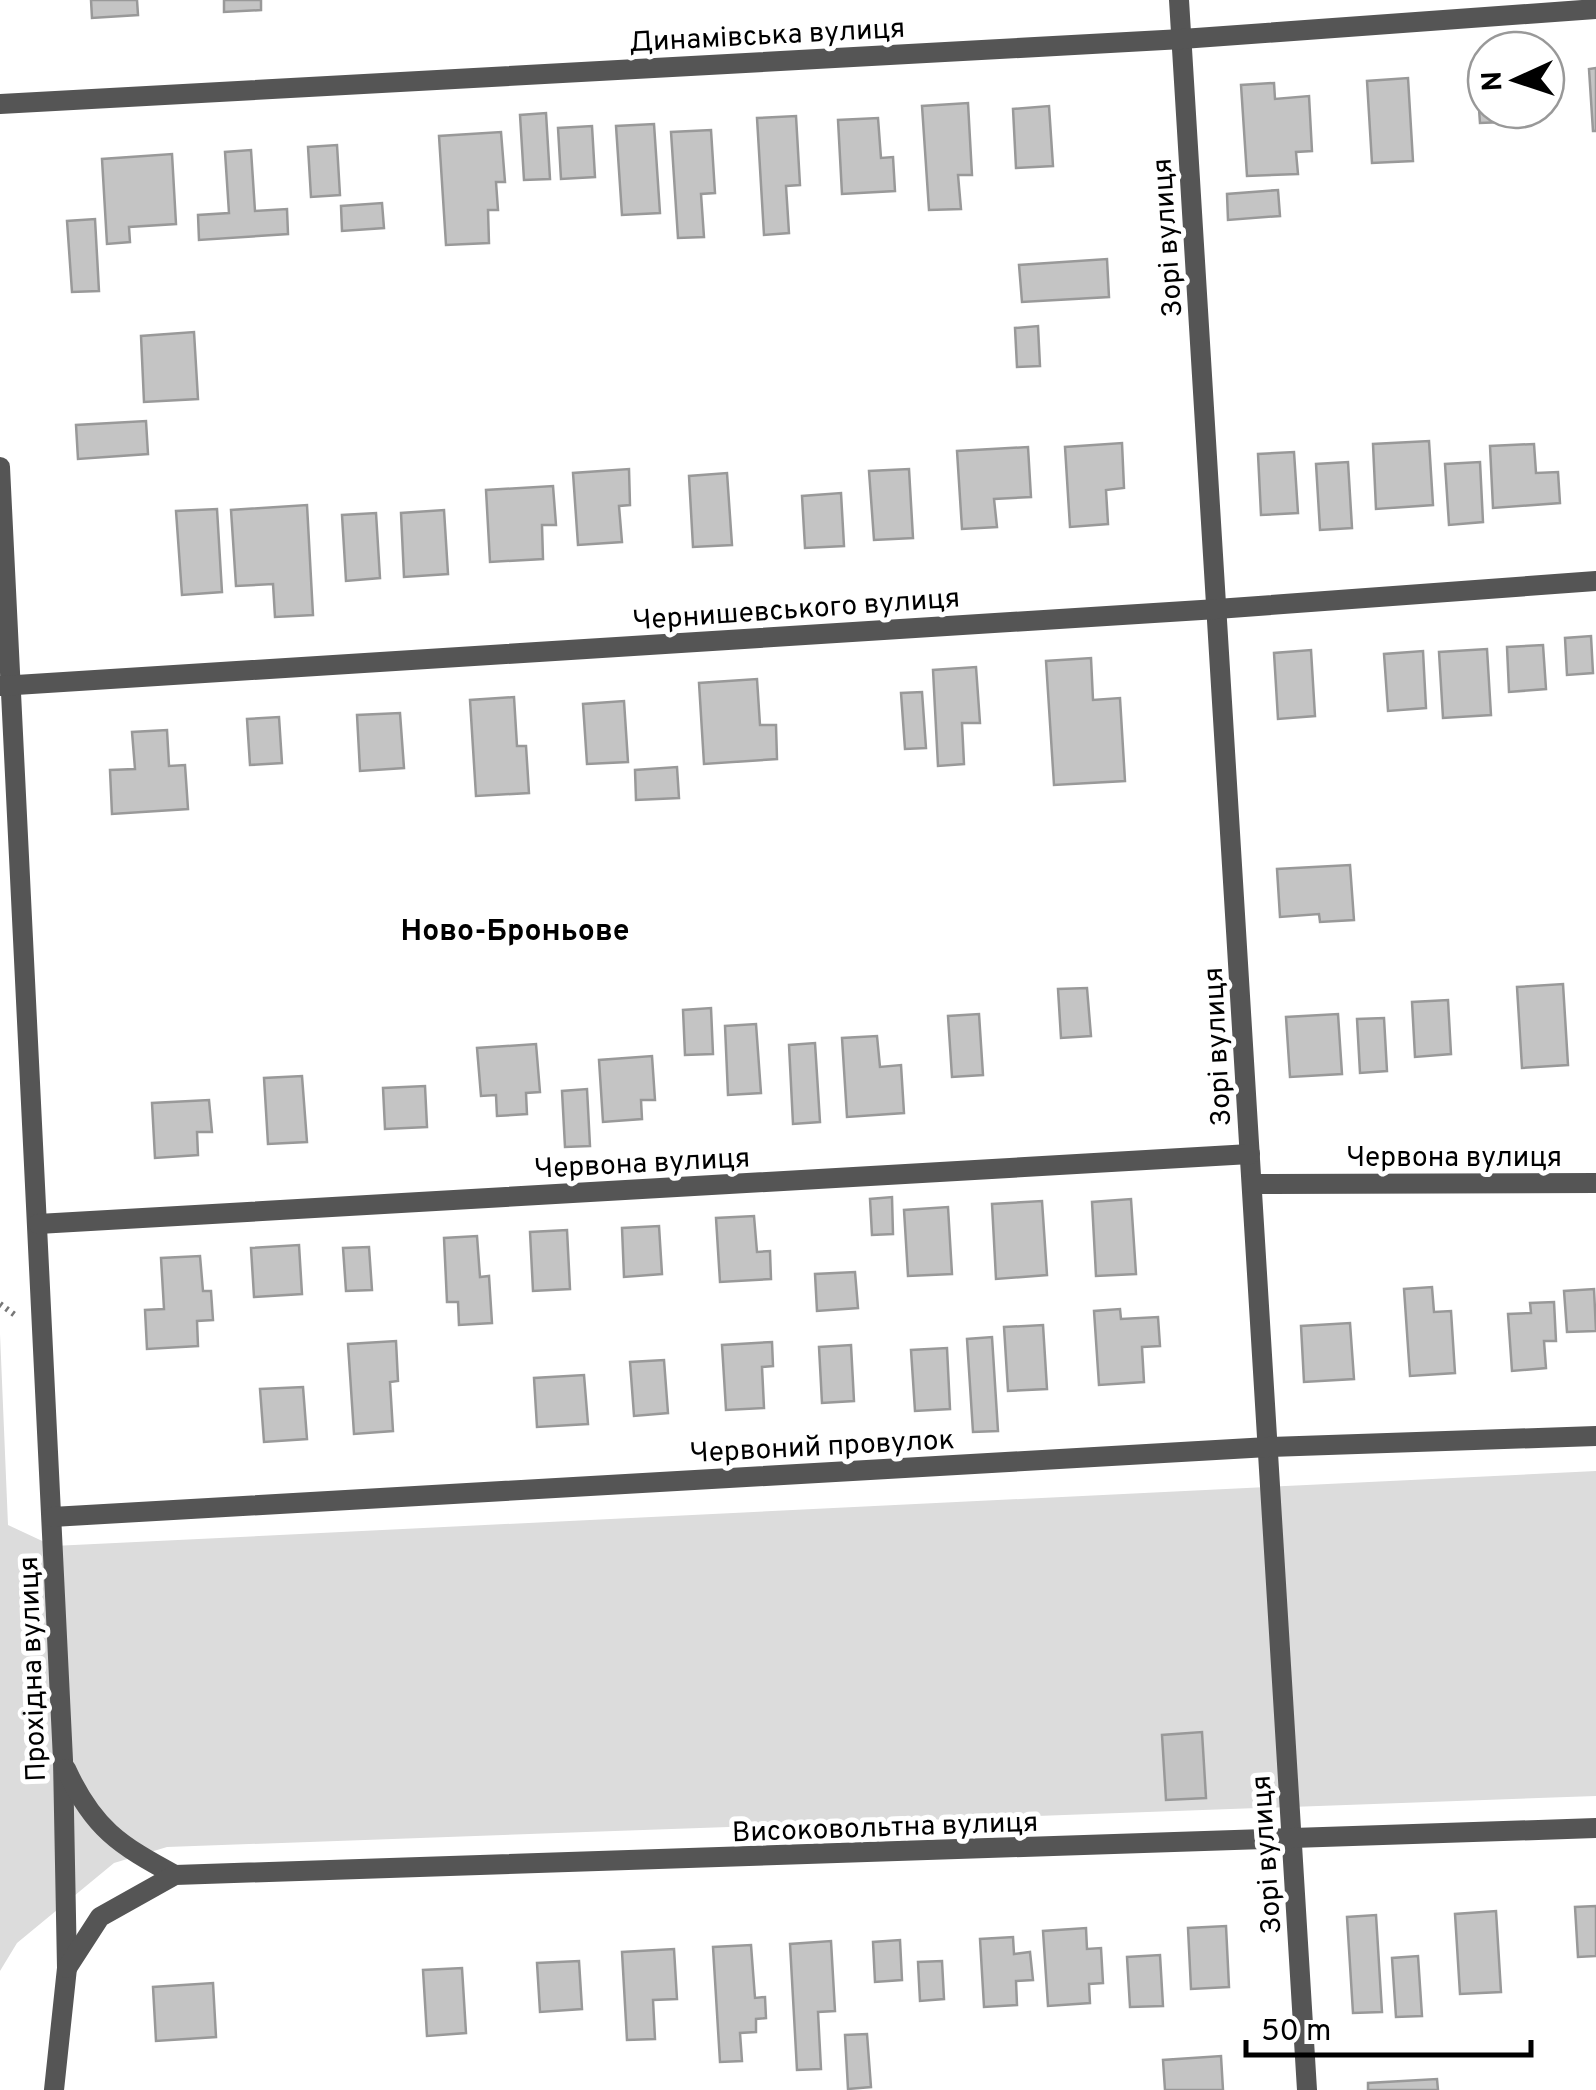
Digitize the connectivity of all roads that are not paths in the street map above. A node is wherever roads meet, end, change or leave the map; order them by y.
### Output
1 (1179, 0) edge
2 (1596, 9) edge
3 (1182, 39) junction
4 (0, 104) edge
5 (0, 466) edge
6 (1596, 580) edge
7 (1217, 609) junction
8 (5, 686) edge
9 (1250, 1154) junction
10 (1596, 1183) edge
11 (1252, 1184) junction
12 (38, 1224) junction
13 (1596, 1436) edge
14 (1268, 1447) junction
15 (52, 1518) junction
16 (62, 1760) junction
17 (1596, 1828) edge
18 (1292, 1841) junction
19 (175, 1876) junction
20 (67, 1968) junction
21 (54, 2090) edge
22 (1307, 2090) edge

1 - 3 street, Зорі вулиця
2 - 3 street, Динамівська вулиця
3 - 4 street, Динамівська вулиця
3 - 7 street, Зорі вулиця
5 - 8 street, Прохідна вулиця
6 - 7 street, Чернишевського вулиця
7 - 8 street, Чернишевського вулиця
7 - 9 street, Зорі вулиця
8 - 12 street, Прохідна вулиця
9 - 11 street, Зорі вулиця
9 - 12 street, Червона вулиця
10 - 11 street, Червона вулиця
11 - 14 street, Зорі вулиця
12 - 15 street, Прохідна вулиця
13 - 14 street, Червоний провулок
14 - 15 street, Червоний провулок
14 - 18 street, Зорі вулиця
15 - 16 street, Прохідна вулиця
16 - 19 street
16 - 20 street, Прохідна вулиця
17 - 18 street, Високовольтна вулиця
18 - 19 street, Високовольтна вулиця
18 - 22 street, Зорі вулиця
19 - 20 street, Високовольтна вулиця
20 - 21 street, Прохідна вулиця

